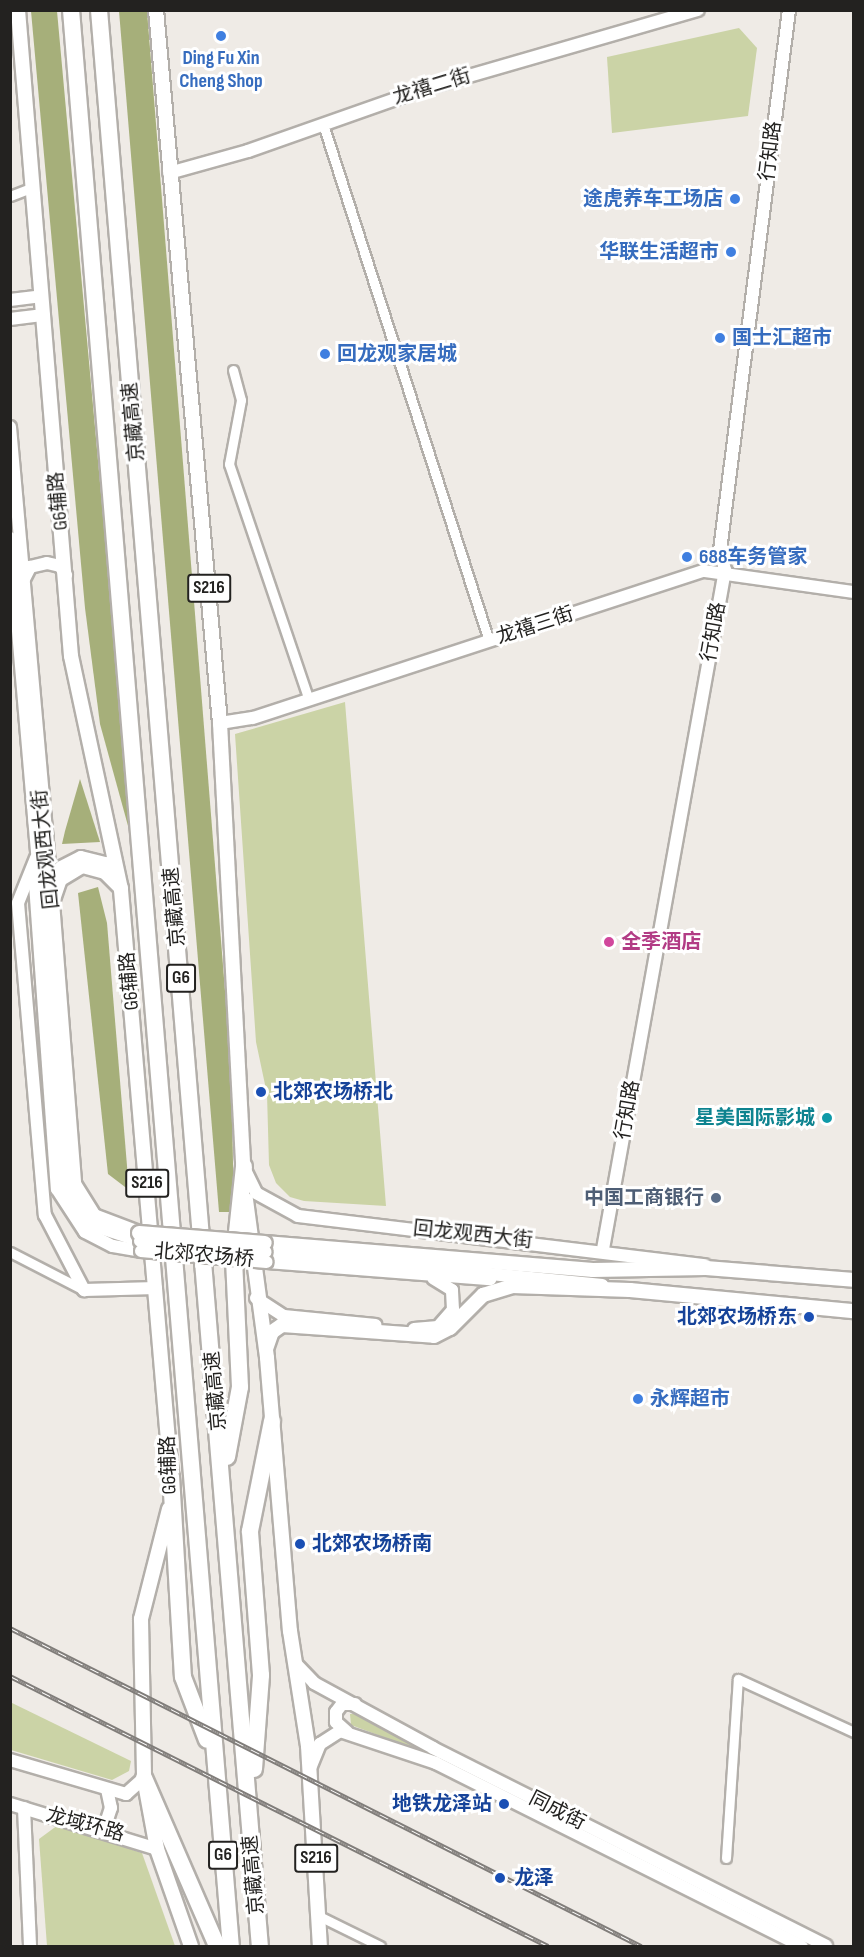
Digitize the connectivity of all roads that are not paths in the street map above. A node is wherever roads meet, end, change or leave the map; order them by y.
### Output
1 (18, 10) edge
2 (71, 10) edge
3 (99, 10) edge
4 (156, 10) edge
5 (698, 10) edge
6 (789, 10) edge
7 (16, 39) edge
8 (323, 124) junction
9 (169, 173) junction
10 (33, 188) junction
11 (10, 196) edge
12 (42, 296) junction
13 (10, 300) edge
14 (44, 315) junction
15 (10, 319) edge
16 (233, 370) dead end
17 (10, 427) edge
18 (10, 538) edge
19 (725, 570) junction
20 (66, 577) junction
21 (23, 582) junction
22 (854, 592) edge
23 (489, 641) junction
24 (309, 700) junction
25 (220, 723) junction
26 (36, 858) junction
27 (51, 887) junction
28 (121, 890) junction
29 (52, 902) junction
30 (244, 1167) junction
31 (140, 1242) junction
32 (603, 1249) junction
33 (10, 1252) edge
34 (266, 1252) junction
35 (723, 1268) junction
36 (429, 1277) junction
37 (854, 1280) edge
38 (611, 1287) junction
39 (156, 1288) junction
40 (84, 1290) junction
41 (254, 1290) junction
42 (630, 1290) junction
43 (854, 1311) edge
44 (267, 1358) junction
45 (272, 1421) junction
46 (171, 1476) junction
47 (223, 1478) junction
48 (295, 1663) junction
49 (361, 1706) junction
50 (348, 1732) junction
51 (854, 1732) edge
52 (10, 1760) edge
53 (214, 1763) junction
54 (310, 1770) junction
55 (144, 1778) junction
56 (107, 1789) junction
57 (10, 1804) edge
58 (24, 1808) junction
59 (250, 1824) junction
60 (95, 1828) junction
61 (157, 1849) junction
62 (726, 1858) dead end
63 (319, 1916) junction
64 (30, 1947) edge
65 (191, 1947) edge
66 (217, 1947) edge
67 (231, 1947) edge
68 (260, 1947) edge
69 (320, 1947) edge
70 (380, 1947) edge
71 (802, 1947) edge
72 (826, 1947) edge

1 - 7 main road, G6辅路 / S216
2 - 53 highway, 京藏高速 / G6
3 - 47 highway, 京藏高速 / G6
4 - 9 main road, S216
5 - 8 main road, 龙禧二街
6 - 19 main road, 行知路
7 - 10 main road, G6辅路 / S216
8 - 9 main road, 龙禧二街
8 - 23 street
9 - 25 main road, S216
10 - 11 street
10 - 12 main road, G6辅路 / S216
12 - 13 main road
12 - 14 main road, G6辅路 / S216
14 - 15 main road
14 - 20 main road, G6辅路 / S216
16 - 24 street
17 - 21 main road, 回龙观西大街
18 - 26 main road, 回龙观西大街
19 - 22 main road, 龙禧三街
19 - 23 main road, 龙禧三街
19 - 32 main road, 行知路
20 - 21 main road
20 - 28 main road, G6辅路 / S216
21 - 27 main road, 回龙观西大街
23 - 24 main road, 龙禧三街
24 - 25 main road, 龙禧三街
25 - 30 main road, S216
26 - 31 main road, 回龙观西大街
26 - 40 main road, 回龙观西大街
27 - 28 main road
27 - 29 main road, 回龙观西大街
28 - 29 main road
28 - 39 main road, G6辅路 / S216
29 - 31 main road, 回龙观西大街
30 - 32 main road, 回龙观西大街
30 - 41 main road, S216
30 - 47 highway
31 - 34 main road, 北郊农场桥, bridge
32 - 35 main road, 回龙观西大街
33 - 40 street
34 - 35 main road, 回龙观西大街
34 - 36 main road, 回龙观西大街
34 - 38 main road, 回龙观西大街
35 - 37 main road, 回龙观西大街
36 - 38 main road, 回龙观西大街
36 - 41 main road
38 - 42 main road, 回龙观西大街
39 - 40 main road
39 - 46 main road, G6辅路 / S216
41 - 44 main road, S216
42 - 43 main road, 回龙观西大街
42 - 44 main road
44 - 45 main road, S216
45 - 48 main road, S216
45 - 59 highway
46 - 53 highway
46 - 55 main road, G6辅路 / S216
47 - 59 highway, 京藏高速 / G6
48 - 49 main road, 同成街
48 - 54 main road, S216
49 - 50 main road
49 - 72 main road, 同成街
50 - 54 main road
50 - 71 main road, 同成街
51 - 62 street
52 - 56 main road, 龙域环路
53 - 67 highway, 京藏高速 / G6
54 - 63 main road, S216
55 - 56 main road, 龙域环路
55 - 61 main road, G6辅路 / S216
55 - 66 highway
56 - 60 main road
57 - 58 main road, 龙域环路
58 - 60 main road, 龙域环路
58 - 64 main road
59 - 68 highway, 京藏高速 / G6
60 - 61 main road, 龙域环路
61 - 65 main road, G6辅路 / S216
63 - 69 main road, S216
63 - 70 street

